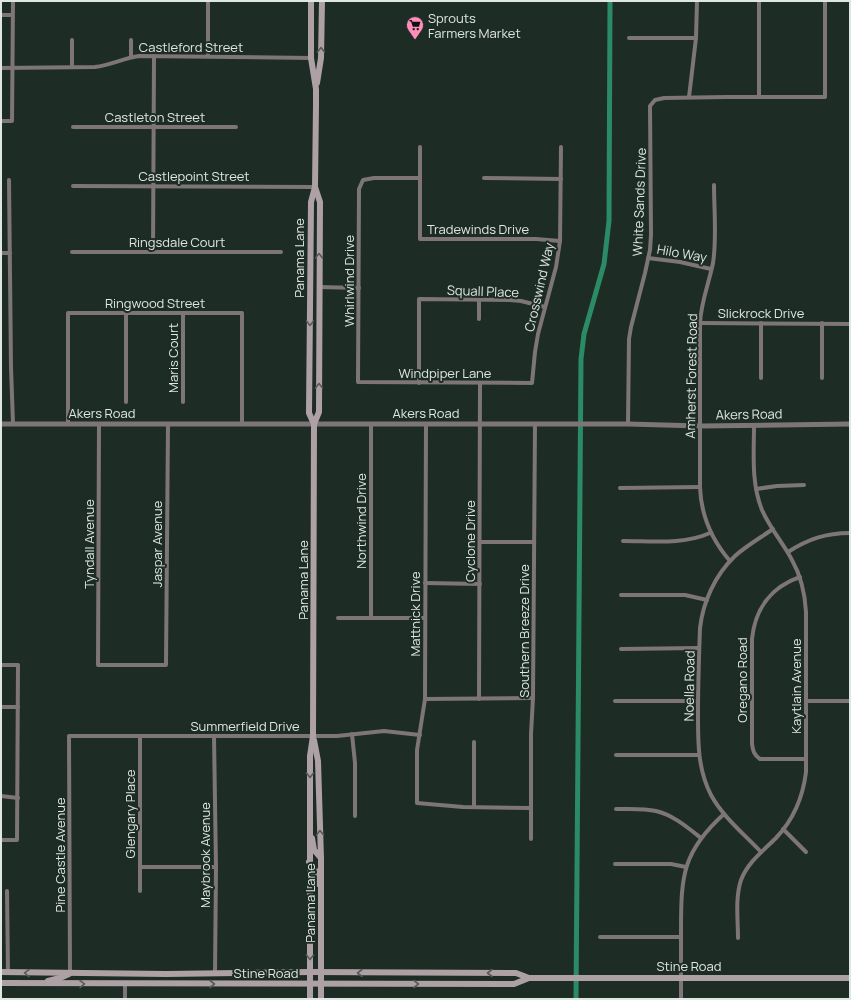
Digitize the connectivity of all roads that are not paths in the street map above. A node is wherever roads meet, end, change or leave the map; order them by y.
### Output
1 (12, 1) edge
2 (208, 1) edge
3 (311, 1) edge
4 (322, 1) edge
5 (697, 1) edge
6 (759, 1) edge
7 (825, 1) edge
8 (1, 15) edge
9 (12, 15) junction
10 (629, 38) dead end
11 (696, 38) junction
12 (72, 40) dead end
13 (131, 40) dead end
14 (154, 56) junction
15 (208, 56) junction
16 (131, 57) junction
17 (311, 58) junction
18 (72, 67) junction
19 (1, 68) edge
20 (12, 68) junction
21 (316, 86) junction
22 (759, 97) junction
23 (689, 98) junction
24 (1, 121) edge
25 (73, 127) dead end
26 (154, 127) junction
27 (236, 127) dead end
28 (420, 147) dead end
29 (561, 147) dead end
30 (420, 178) junction
31 (484, 178) dead end
32 (561, 179) junction
33 (9, 180) dead end
34 (714, 185) dead end
35 (73, 186) dead end
36 (153, 186) junction
37 (316, 187) junction
38 (560, 241) junction
39 (310, 250) junction
40 (72, 252) dead end
41 (153, 252) junction
42 (281, 252) dead end
43 (1, 253) edge
44 (10, 253) junction
45 (648, 258) junction
46 (711, 268) junction
47 (319, 287) junction
48 (359, 288) junction
49 (479, 300) junction
50 (545, 307) junction
51 (126, 313) junction
52 (183, 313) junction
53 (478, 319) dead end
54 (700, 323) junction
55 (761, 323) junction
56 (822, 323) junction
57 (850, 324) edge
58 (761, 378) dead end
59 (822, 378) dead end
60 (358, 382) joint
61 (419, 382) junction
62 (480, 383) junction
63 (532, 383) joint
64 (126, 402) dead end
65 (183, 402) dead end
66 (1, 424) edge
67 (13, 424) junction
68 (68, 424) junction
69 (99, 424) junction
70 (168, 424) junction
71 (242, 424) junction
72 (314, 424) junction
73 (371, 424) junction
74 (426, 424) junction
75 (480, 424) junction
76 (535, 424) junction
77 (628, 424) junction
78 (850, 424) edge
79 (754, 425) junction
80 (700, 426) junction
81 (804, 485) dead end
82 (700, 487) junction
83 (620, 488) dead end
84 (756, 489) junction
85 (773, 529) junction
86 (710, 533) junction
87 (850, 533) edge
88 (623, 541) dead end
89 (480, 542) junction
90 (534, 542) junction
91 (788, 552) junction
92 (730, 561) junction
93 (800, 577) junction
94 (425, 583) junction
95 (480, 584) junction
96 (621, 595) dead end
97 (707, 600) junction
98 (338, 618) dead end
99 (370, 618) junction
100 (425, 618) junction
101 (621, 648) dead end
102 (699, 648) junction
103 (1, 665) edge
104 (166, 665) joint
105 (425, 698) junction
106 (479, 698) junction
107 (533, 698) junction
108 (615, 701) dead end
109 (698, 701) junction
110 (806, 701) junction
111 (850, 701) edge
112 (1, 707) edge
113 (18, 707) junction
114 (352, 734) junction
115 (420, 735) junction
116 (69, 736) joint
117 (140, 736) junction
118 (214, 736) junction
119 (313, 736) junction
120 (474, 742) dead end
121 (616, 755) dead end
122 (699, 755) junction
123 (806, 759) junction
124 (1, 796) edge
125 (18, 798) junction
126 (474, 807) junction
127 (531, 808) junction
128 (616, 809) dead end
129 (724, 814) junction
130 (355, 816) dead end
131 (309, 821) junction
132 (783, 829) junction
133 (701, 838) junction
134 (531, 839) dead end
135 (1, 840) edge
136 (761, 852) junction
137 (806, 852) dead end
138 (321, 858) junction
139 (309, 862) junction
140 (616, 864) dead end
141 (140, 866) junction
142 (216, 867) junction
143 (686, 867) junction
144 (7, 891) dead end
145 (140, 891) dead end
146 (321, 901) junction
147 (681, 936) junction
148 (600, 937) dead end
149 (738, 938) dead end
150 (4, 972) edge
151 (310, 972) junction
152 (70, 973) junction
153 (215, 973) junction
154 (321, 973) junction
155 (166, 974) junction
156 (681, 977) junction
157 (529, 978) junction
158 (850, 978) edge
159 (1, 983) edge
160 (34, 983) junction
161 (125, 983) junction
162 (310, 984) junction
163 (321, 984) junction
164 (125, 999) edge
165 (310, 999) edge
166 (321, 999) edge
167 (681, 999) edge

1 - 9 street
2 - 15 street
3 - 17 main road
21 -> 4 main road, Panama Lane
5 - 11 street
6 - 22 street
7 - 22 street, White Sands Drive
8 - 9 street
9 - 20 street
10 - 11 street
11 - 23 street
12 - 18 street
13 - 16 street
14 - 15 street, Castleford Street
14 - 16 street, Castleford Street
14 - 26 street
15 - 17 street, Castleford Street
16 - 18 street, Castleford Street
17 - 21 main road
18 - 20 street, Castleford Street
19 - 20 street, Castleford Street
20 - 24 street
21 - 37 main road, Panama Lane
22 - 23 street, White Sands Drive
23 - 45 street, White Sands Drive
25 - 26 street, Castleton Street
26 - 27 street, Castleton Street
26 - 36 street
28 - 30 street
29 - 32 street, Crosswind Way
30 - 38 street, Tradewinds Drive
30 - 48 street, Whirlwind Drive
31 - 32 street
32 - 38 street, Crosswind Way
33 - 44 street
34 - 46 street, Amherst Forest Road
35 - 36 street, Castlepoint Street
36 - 37 street, Castlepoint Street
36 - 41 street
37 - 39 main road, Panama Lane
47 -> 37 main road, Panama Lane
38 - 50 street, Crosswind Way
39 - 47 main road
39 -> 72 main road, Panama Lane
40 - 41 street, Ringsdale Court
41 - 42 street, Ringsdale Court
43 - 44 street
44 - 67 street
45 - 46 street, Hilo Way
45 - 77 street, White Sands Drive
46 - 54 street, Amherst Forest Road
47 - 48 street
72 -> 47 main road, Panama Lane
48 - 60 street, Whirlwind Drive
49 - 50 street, Squall Place
49 - 53 street
49 - 61 street, Squall Place
50 - 63 street, Crosswind Way
51 - 52 street, Ringwood Street
51 - 64 street
51 - 68 street, Ringwood Street
52 - 65 street, Maris Court
52 - 71 street, Ringwood Street
54 - 55 street, Slickrock Drive
54 - 80 street, Amherst Forest Road
55 - 56 street, Slickrock Drive
55 - 58 street
56 - 57 street, Slickrock Drive
56 - 59 street
60 - 61 street, Windpiper Lane
61 - 62 street, Windpiper Lane
62 - 63 street, Windpiper Lane
62 - 75 street, Cyclone Drive
66 - 67 street, Akers Road
67 - 68 street, Akers Road
68 - 69 street, Akers Road
69 - 70 street, Akers Road
69 - 104 street, Tyndall Avenue
70 - 71 street, Akers Road
70 - 104 street, Jaspar Avenue
71 - 72 street, Akers Road
72 - 73 street, Akers Road
72 - 119 main road, Panama Lane
73 - 74 street, Akers Road
73 - 99 street, Northwind Drive
74 - 75 street, Akers Road
74 - 94 street, Mattnick Drive
75 - 76 street, Akers Road
75 - 89 street, Cyclone Drive
76 - 77 street, Akers Road
76 - 90 street, Southern Breeze Drive
77 - 80 street, Akers Road
78 - 79 street, Akers Road
79 - 80 street, Akers Road
79 - 84 street, Kaytlain Avenue
80 - 82 street, Amherst Forest Road
81 - 84 street
82 - 83 street
82 - 86 street, Amherst Forest Road
84 - 85 street, Kaytlain Avenue
85 - 91 street, Kaytlain Avenue
85 - 92 street, Noella Road
86 - 88 street
86 - 92 street, Amherst Forest Road
87 - 91 street
89 - 90 street
89 - 95 street, Cyclone Drive
90 - 107 street, Southern Breeze Drive
91 - 93 street, Kaytlain Avenue
92 - 97 street, Noella Road
93 - 110 street, Kaytlain Avenue
93 - 123 street, Oregano Road
94 - 95 street
94 - 100 street, Mattnick Drive
95 - 106 street, Cyclone Drive
96 - 97 street
97 - 102 street, Noella Road
98 - 99 street
99 - 100 street
100 - 105 street, Mattnick Drive
101 - 102 street
102 - 109 street, Noella Road
103 - 113 street
105 - 106 street
105 - 115 street, Mattnick Drive
106 - 107 street
107 - 127 street, Southern Breeze Drive
108 - 109 street
109 - 122 street, Noella Road
110 - 111 street
110 - 123 street, Kaytlain Avenue
112 - 113 street
113 - 125 street
114 - 115 street, Summerfield Drive
114 - 119 street, Summerfield Drive
114 - 130 street
115 - 126 street, Mattnick Drive
116 - 117 street, Summerfield Drive
116 - 152 street, Pine Castle Avenue
117 - 118 street, Summerfield Drive
117 - 141 street, Glengary Place
118 - 119 street, Summerfield Drive
118 - 142 street, Maybrook Avenue
119 -> 131 main road, Panama Lane
138 -> 119 main road, Panama Lane
120 - 126 street
121 - 122 street
122 - 129 street, Noella Road
123 - 132 street, Kaytlain Avenue
124 - 125 street
125 - 135 street
126 - 127 street
127 - 134 street, Southern Breeze Drive
128 - 133 street
129 - 133 street
129 - 136 street, Noella Road
131 - 138 main road
131 - 139 main road, Panama Lane
132 - 136 street, Kaytlain Avenue
132 - 137 street
133 - 143 street
136 - 149 street, Kaytlain Avenue
138 - 146 main road, Panama Lane
139 - 146 main road
139 -> 151 main road, Panama Lane
140 - 143 street
141 - 142 street
141 - 145 street, Glengary Place
142 - 153 street, Maybrook Avenue
143 - 147 street
144 - 150 street
146 - 154 main road, Panama Lane
147 - 148 street
147 - 156 street
152 -> 150 main road, Stine Road
151 - 153 main road, Stine Road
151 - 154 main road, Stine Road
151 - 162 main road, Panama Lane
152 - 155 main road, Stine Road
152 - 160 main road
153 - 155 main road, Stine Road
157 -> 154 main road, Stine Road
154 - 163 main road, Panama Lane
155 - 161 main road
156 - 157 main road, Stine Road
156 - 158 main road, Stine Road
156 - 167 street
163 -> 157 main road, Stine Road
159 - 160 main road, Stine Road
160 -> 161 main road, Stine Road
161 -> 162 main road, Stine Road
161 - 164 street
162 - 163 main road, Stine Road
162 - 165 main road, Panama Lane
163 - 166 main road, Panama Lane

